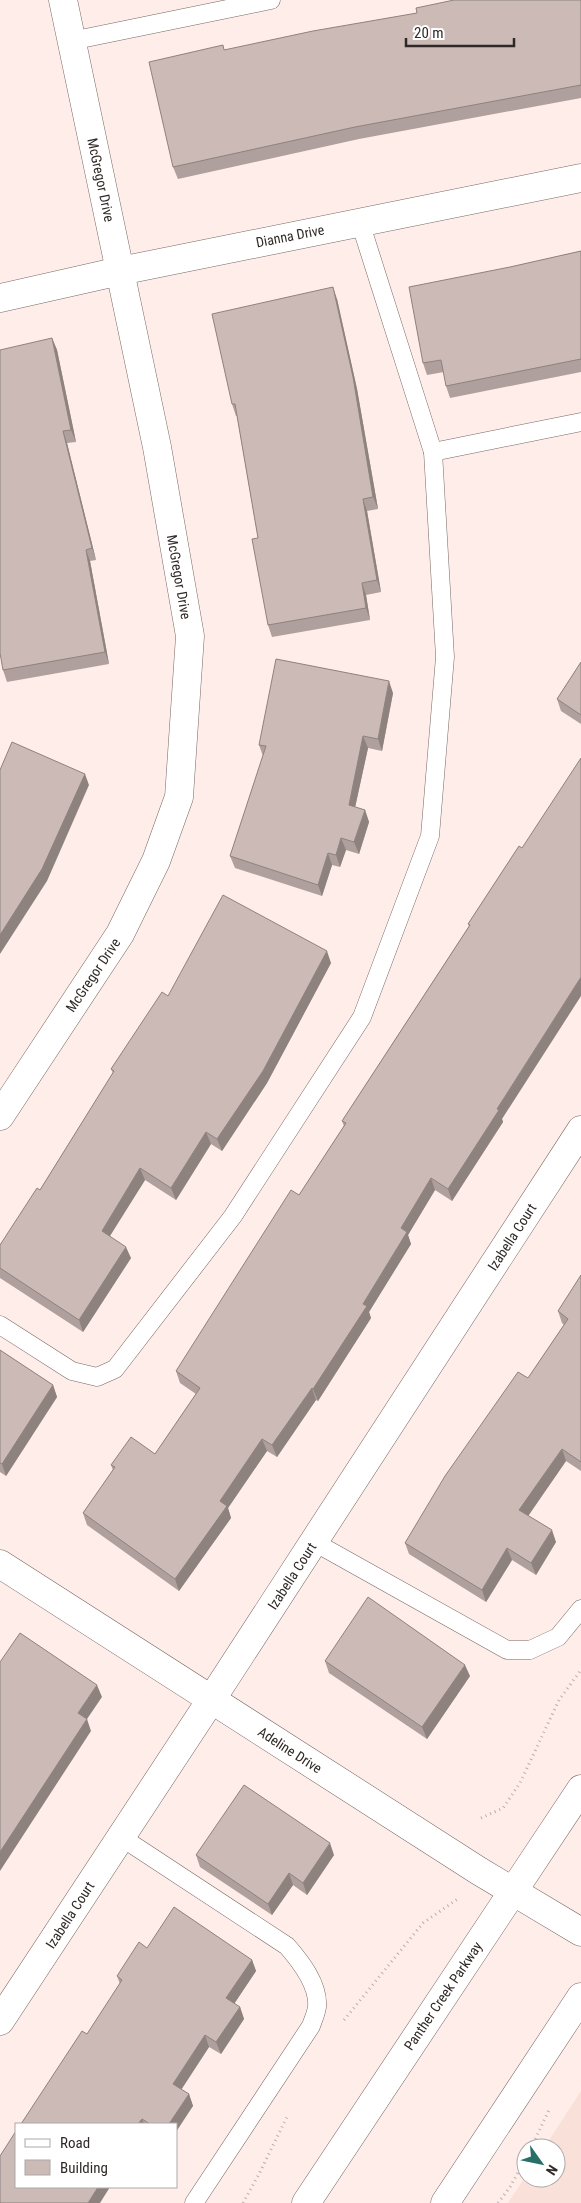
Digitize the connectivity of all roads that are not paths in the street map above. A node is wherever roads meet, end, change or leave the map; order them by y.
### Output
1 (63, 0) edge
2 (272, 0) edge
3 (71, 41) junction
4 (581, 178) edge
5 (360, 222) junction
6 (120, 271) junction
7 (0, 298) edge
8 (581, 422) edge
9 (433, 452) junction
10 (0, 1116) edge
11 (581, 1130) edge
12 (0, 1326) edge
13 (314, 1542) junction
14 (0, 1564) edge
15 (581, 1609) edge
16 (211, 1700) junction
17 (581, 1789) edge
18 (121, 1837) junction
19 (512, 1892) junction
20 (581, 1932) edge
21 (581, 1997) edge
22 (0, 2021) edge
23 (194, 2203) edge
24 (306, 2203) edge
25 (445, 2203) edge

1 - 3 street, McGregor Drive
2 - 3 lane
3 - 6 street, McGregor Drive
4 - 5 street, Dianna Drive
5 - 6 street, Dianna Drive
5 - 9 lane
6 - 7 street, Dianna Drive
6 - 10 street, McGregor Drive
8 - 9 lane
9 - 12 lane
11 - 13 street, Izabella Court
13 - 15 lane
13 - 16 street, Izabella Court
14 - 16 street, Adeline Drive
16 - 18 street, Izabella Court
16 - 19 street, Adeline Drive
17 - 19 street, Panther Creek Parkway
18 - 22 street, Izabella Court
18 - 23 lane
19 - 20 street, Adeline Drive
19 - 24 street, Panther Creek Parkway
21 - 25 street

